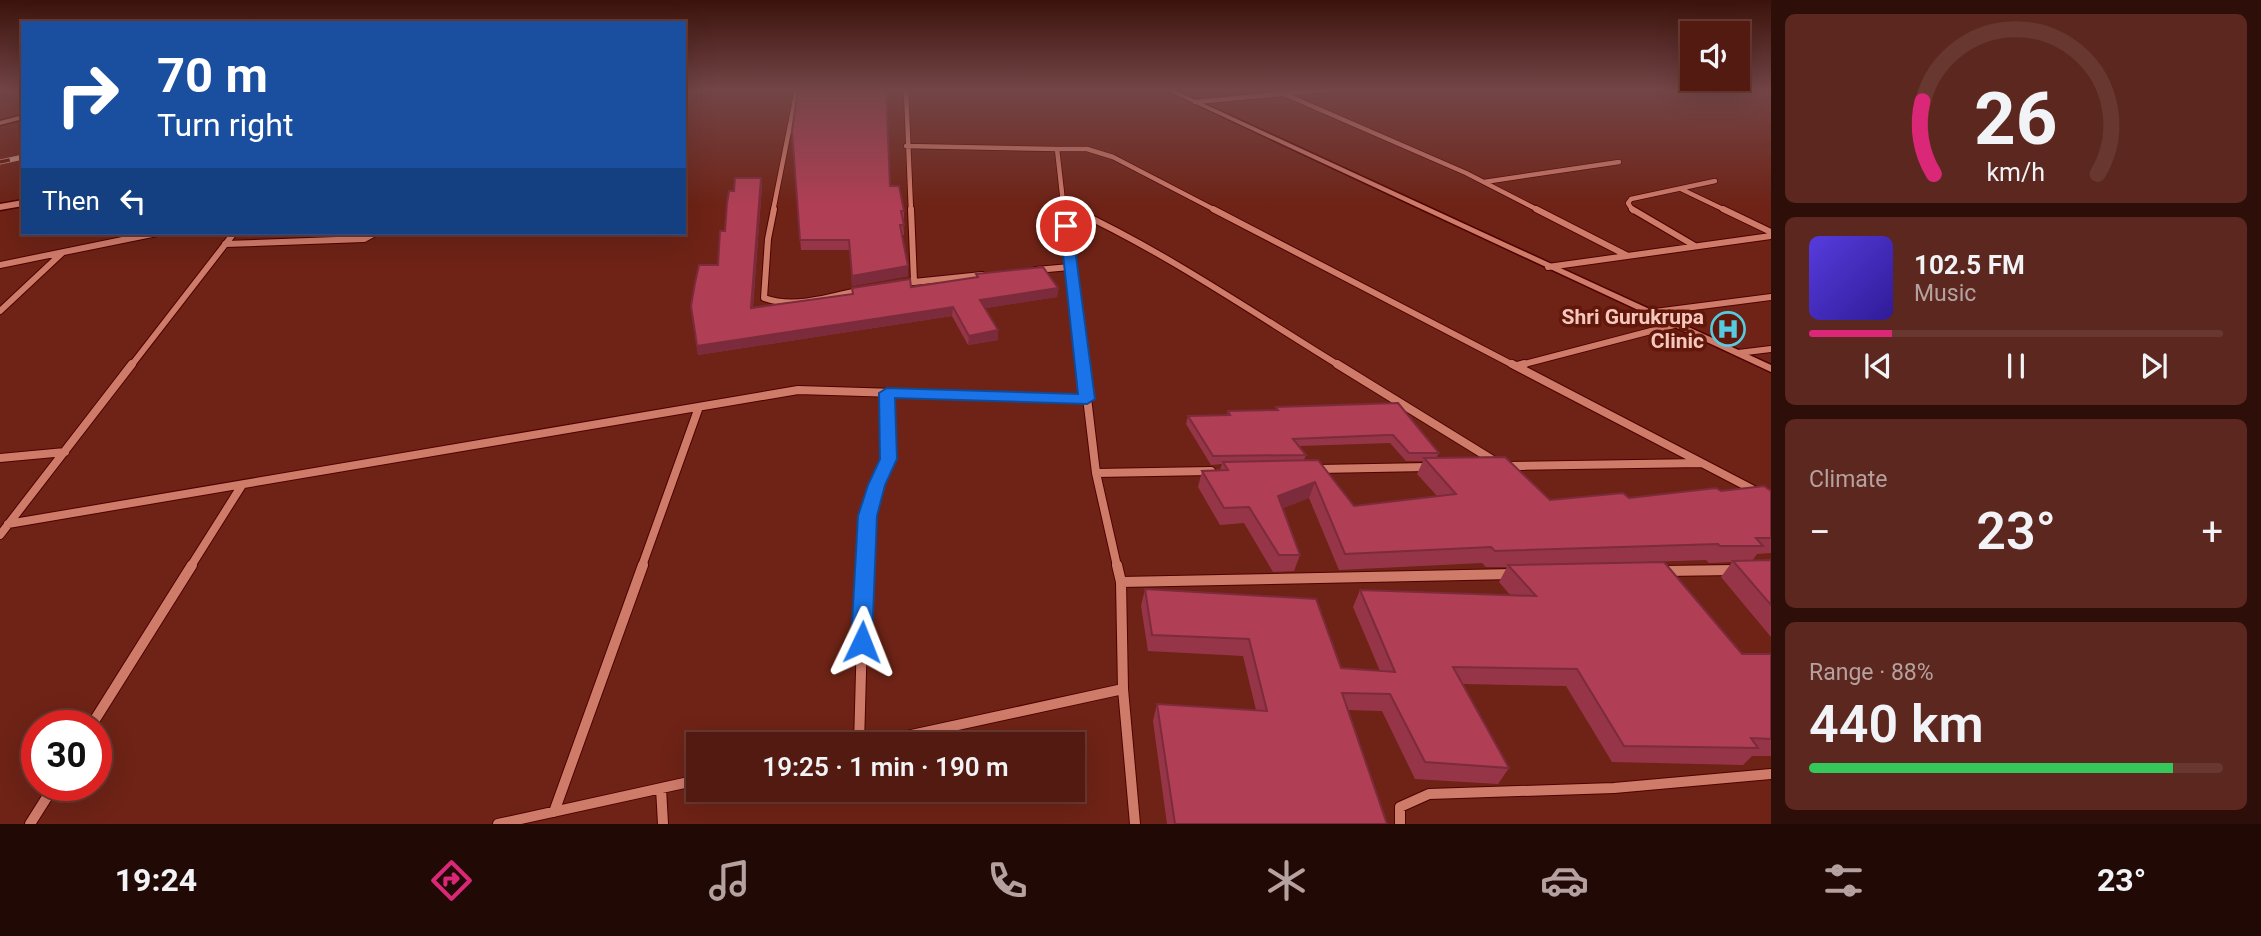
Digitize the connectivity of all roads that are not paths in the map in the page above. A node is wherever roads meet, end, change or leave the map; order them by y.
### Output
1 (790, 128) edge
2 (906, 128) edge
3 (1252, 128) edge
4 (1363, 128) edge
5 (906, 146) junction
6 (1057, 149) junction
7 (1619, 162) dead end
8 (1715, 181) dead end
9 (1484, 182) junction
10 (1681, 189) junction
11 (21, 203) edge
12 (1063, 205) junction
13 (0, 208) edge
14 (1771, 234) edge
15 (147, 235) edge
16 (232, 235) edge
17 (371, 235) edge
18 (225, 244) junction
19 (1696, 246) junction
20 (62, 252) junction
21 (1626, 254) junction
22 (0, 265) edge
23 (1070, 267) junction
24 (1548, 267) junction
25 (1031, 271) edge
26 (992, 274) edge
27 (914, 281) junction
28 (901, 283) edge
29 (863, 290) edge
30 (1771, 297) edge
31 (0, 311) edge
32 (1647, 313) junction
33 (1674, 325) junction
34 (1771, 349) edge
35 (1738, 353) junction
36 (1516, 366) junction
37 (1771, 369) edge
38 (887, 393) junction
39 (1087, 399) junction
40 (699, 407) junction
41 (65, 452) junction
42 (0, 458) edge
43 (1704, 463) junction
44 (1489, 466) edge
45 (1503, 466) junction
46 (1435, 467) edge
47 (1313, 469) edge
48 (1218, 471) edge
49 (1096, 473) junction
50 (242, 485) junction
51 (1771, 499) edge
52 (8, 524) junction
53 (0, 535) edge
54 (1743, 570) edge
55 (1660, 572) edge
56 (1522, 574) edge
57 (1121, 582) junction
58 (1124, 689) junction
59 (101, 710) edge
60 (859, 732) edge
61 (925, 732) edge
62 (1771, 774) edge
63 (686, 783) edge
64 (661, 788) junction
65 (45, 801) edge
66 (554, 812) junction
67 (30, 824) edge
68 (498, 824) edge
69 (663, 824) edge
70 (1135, 824) edge
71 (1400, 824) edge

1 - 29 street
2 - 5 street
3 - 24 street
4 - 9 street
5 - 6 street
5 - 27 street
6 - 12 street
6 - 36 street
7 - 9 street
8 - 10 street
9 - 21 street
10 - 14 street
10 - 19 street
11 - 13 street
12 - 23 street
12 - 45 street
14 - 19 street
15 - 20 street
16 - 18 street
17 - 18 street
18 - 41 street
19 - 21 street
20 - 22 street
20 - 31 street
21 - 24 street
23 - 25 street
23 - 39 street
24 - 32 street
26 - 27 street
27 - 28 street
30 - 32 street
32 - 33 street
33 - 35 street
33 - 36 street
34 - 35 street
35 - 37 street
36 - 43 street
38 - 39 street
38 - 40 street
38 - 60 street
39 - 49 street
40 - 50 street
40 - 66 street
41 - 42 street
41 - 52 street
43 - 45 street
43 - 51 street
44 - 45 street
46 - 47 street
48 - 49 street
49 - 57 street
50 - 52 street
50 - 59 street
52 - 53 street
54 - 55 street
56 - 57 street
57 - 58 street
58 - 61 street
58 - 70 street
62 - 71 street
63 - 64 street
64 - 66 street
64 - 69 street
65 - 67 street
66 - 68 street

